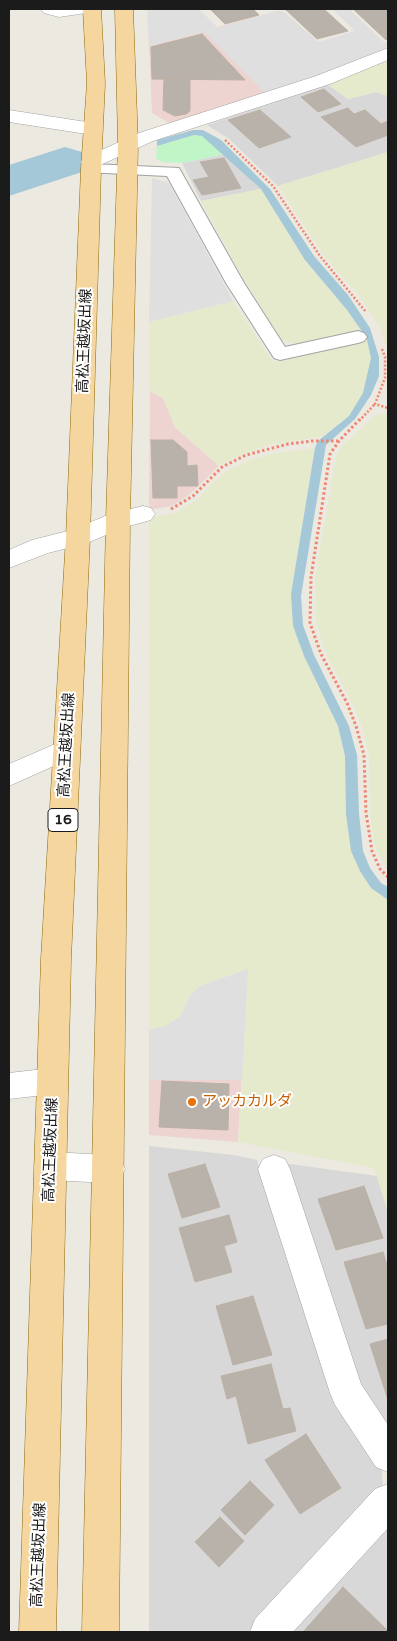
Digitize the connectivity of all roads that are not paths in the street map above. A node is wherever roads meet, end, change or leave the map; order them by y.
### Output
1 (50, 9) edge
2 (80, 9) edge
3 (92, 9) edge
4 (124, 9) edge
5 (388, 52) edge
6 (9, 116) edge
7 (93, 129) junction
8 (128, 157) junction
9 (91, 166) junction
10 (358, 337) dead end
11 (130, 517) junction
12 (78, 537) junction
13 (9, 560) edge
14 (67, 749) junction
15 (9, 776) edge
16 (53, 1081) junction
17 (9, 1086) edge
18 (50, 1166) junction
19 (109, 1169) junction
20 (274, 1169) dead end
21 (388, 1455) edge
22 (388, 1502) edge
23 (37, 1632) edge
24 (100, 1632) edge
25 (268, 1632) edge

1 - 2 street
3 - 7 main road, 高松王越坂出線 / 16
4 - 8 main road
5 - 8 street
6 - 7 street
7 - 9 main road, 高松王越坂出線 / 16
8 - 9 street
8 - 9 lane
8 - 10 lane
8 - 11 main road
9 - 12 main road, 高松王越坂出線 / 16
11 - 12 street
11 - 19 main road
12 - 13 street
12 - 14 main road, 高松王越坂出線 / 16
14 - 15 street
14 - 16 main road, 高松王越坂出線 / 16
16 - 17 street
16 - 18 main road, 高松王越坂出線 / 16
18 - 19 street
18 - 23 main road, 高松王越坂出線 / 16
19 - 24 main road
20 - 21 street
22 - 25 street

